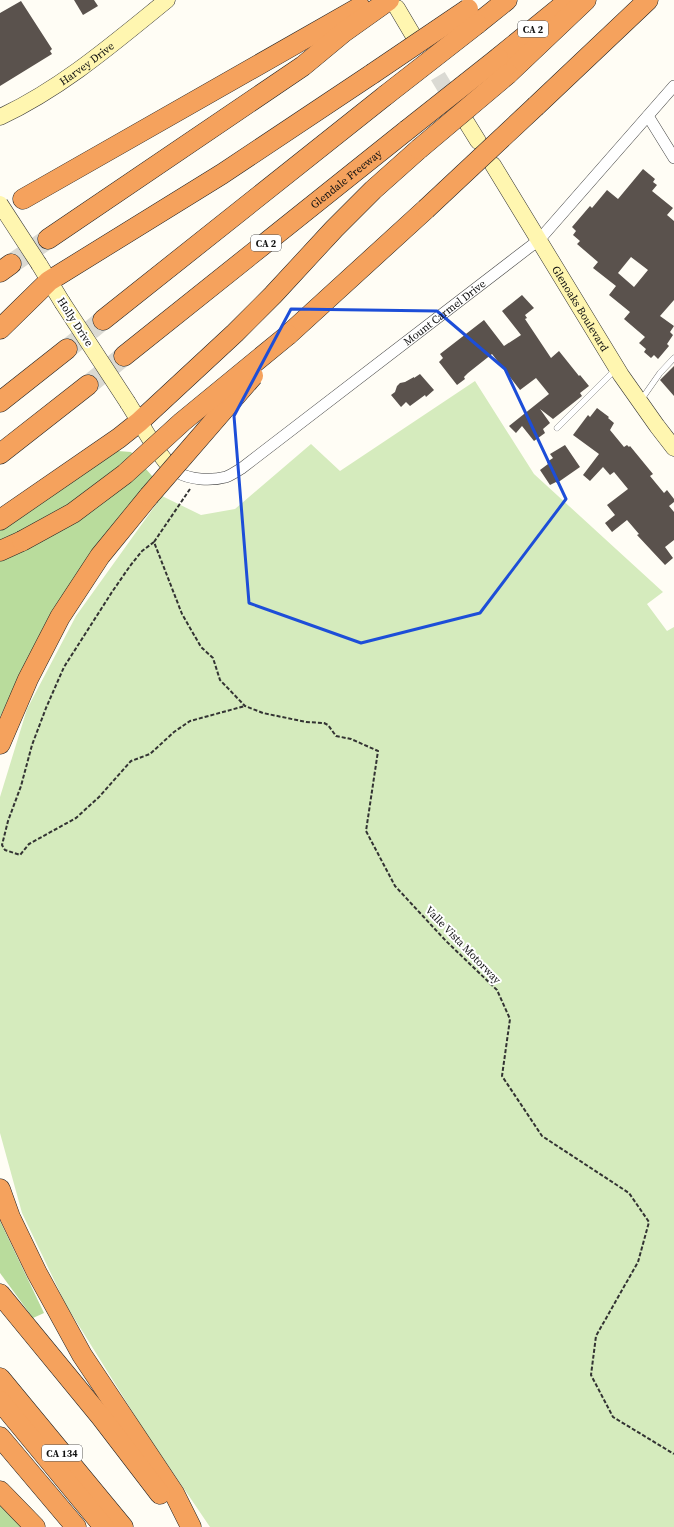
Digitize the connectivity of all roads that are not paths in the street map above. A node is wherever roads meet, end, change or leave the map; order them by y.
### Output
1 (167, 0) edge
2 (371, 0) edge
3 (490, 0) edge
4 (507, 0) edge
5 (568, 0) edge
6 (586, 0) edge
7 (648, 0) edge
8 (393, 4) edge
9 (473, 16) junction
10 (340, 27) junction
11 (413, 36) tunnel mouth
12 (503, 66) junction
13 (674, 86) edge
14 (648, 116) junction
15 (0, 118) edge
16 (465, 120) tunnel mouth
17 (478, 141) dead end
18 (674, 158) edge
19 (492, 165) dead end
20 (23, 199) dead end
21 (0, 204) edge
22 (48, 239) tunnel mouth
23 (539, 240) junction
24 (44, 273) junction
25 (103, 320) tunnel mouth
26 (0, 329) edge
27 (288, 335) junction
28 (67, 349) tunnel mouth
29 (124, 356) tunnel mouth
30 (674, 358) edge
31 (617, 369) junction
32 (88, 385) tunnel mouth
33 (0, 402) edge
34 (640, 402) junction
35 (139, 422) junction
36 (557, 428) dead end
37 (150, 439) dead end
38 (674, 448) edge
39 (0, 454) edge
40 (168, 463) dead end
41 (0, 520) edge
42 (0, 551) edge
43 (0, 744) edge
44 (0, 1189) edge
45 (0, 1294) edge
46 (0, 1378) edge
47 (0, 1401) edge
48 (0, 1418) edge
49 (0, 1437) edge
50 (0, 1491) edge
51 (34, 1527) edge
52 (76, 1527) edge
53 (93, 1527) edge
54 (104, 1527) edge
55 (124, 1527) edge
56 (186, 1527) edge
57 (191, 1527) edge

1 - 15 main road, Harvey Drive
2 - 10 highway
3 - 9 highway
4 - 9 highway
5 - 12 highway, Glendale Freeway / CA 2
6 - 12 highway
7 - 27 highway, bridge
8 - 10 highway
8 - 11 main road
9 - 24 highway, bridge
9 - 25 highway, bridge
10 - 20 highway
10 - 22 highway
12 - 29 highway, Glendale Freeway / CA 2, bridge
12 - 35 highway, bridge
13 - 14 street, Mount Carmel Drive
14 - 18 street
14 - 23 street, Mount Carmel Drive
16 - 17 main road
19 - 23 main road, Glenoaks Boulevard
21 - 24 main road, Holly Drive, bridge
23 - 31 main road, Glenoaks Boulevard
23 - 40 street, Mount Carmel Drive
24 - 26 highway
24 - 35 main road, Holly Drive, bridge
27 - 42 highway, bridge
27 - 43 highway, bridge
28 - 33 highway
30 - 34 lane
31 - 34 main road, Glenoaks Boulevard
31 - 36 lane
32 - 39 highway
34 - 38 main road, Glenoaks Boulevard
35 - 37 main road, Holly Drive
35 - 41 highway
44 - 57 highway
45 - 56 highway
46 - 55 highway, CA 134
47 - 54 highway
48 - 53 highway
49 - 52 highway
50 - 51 highway

